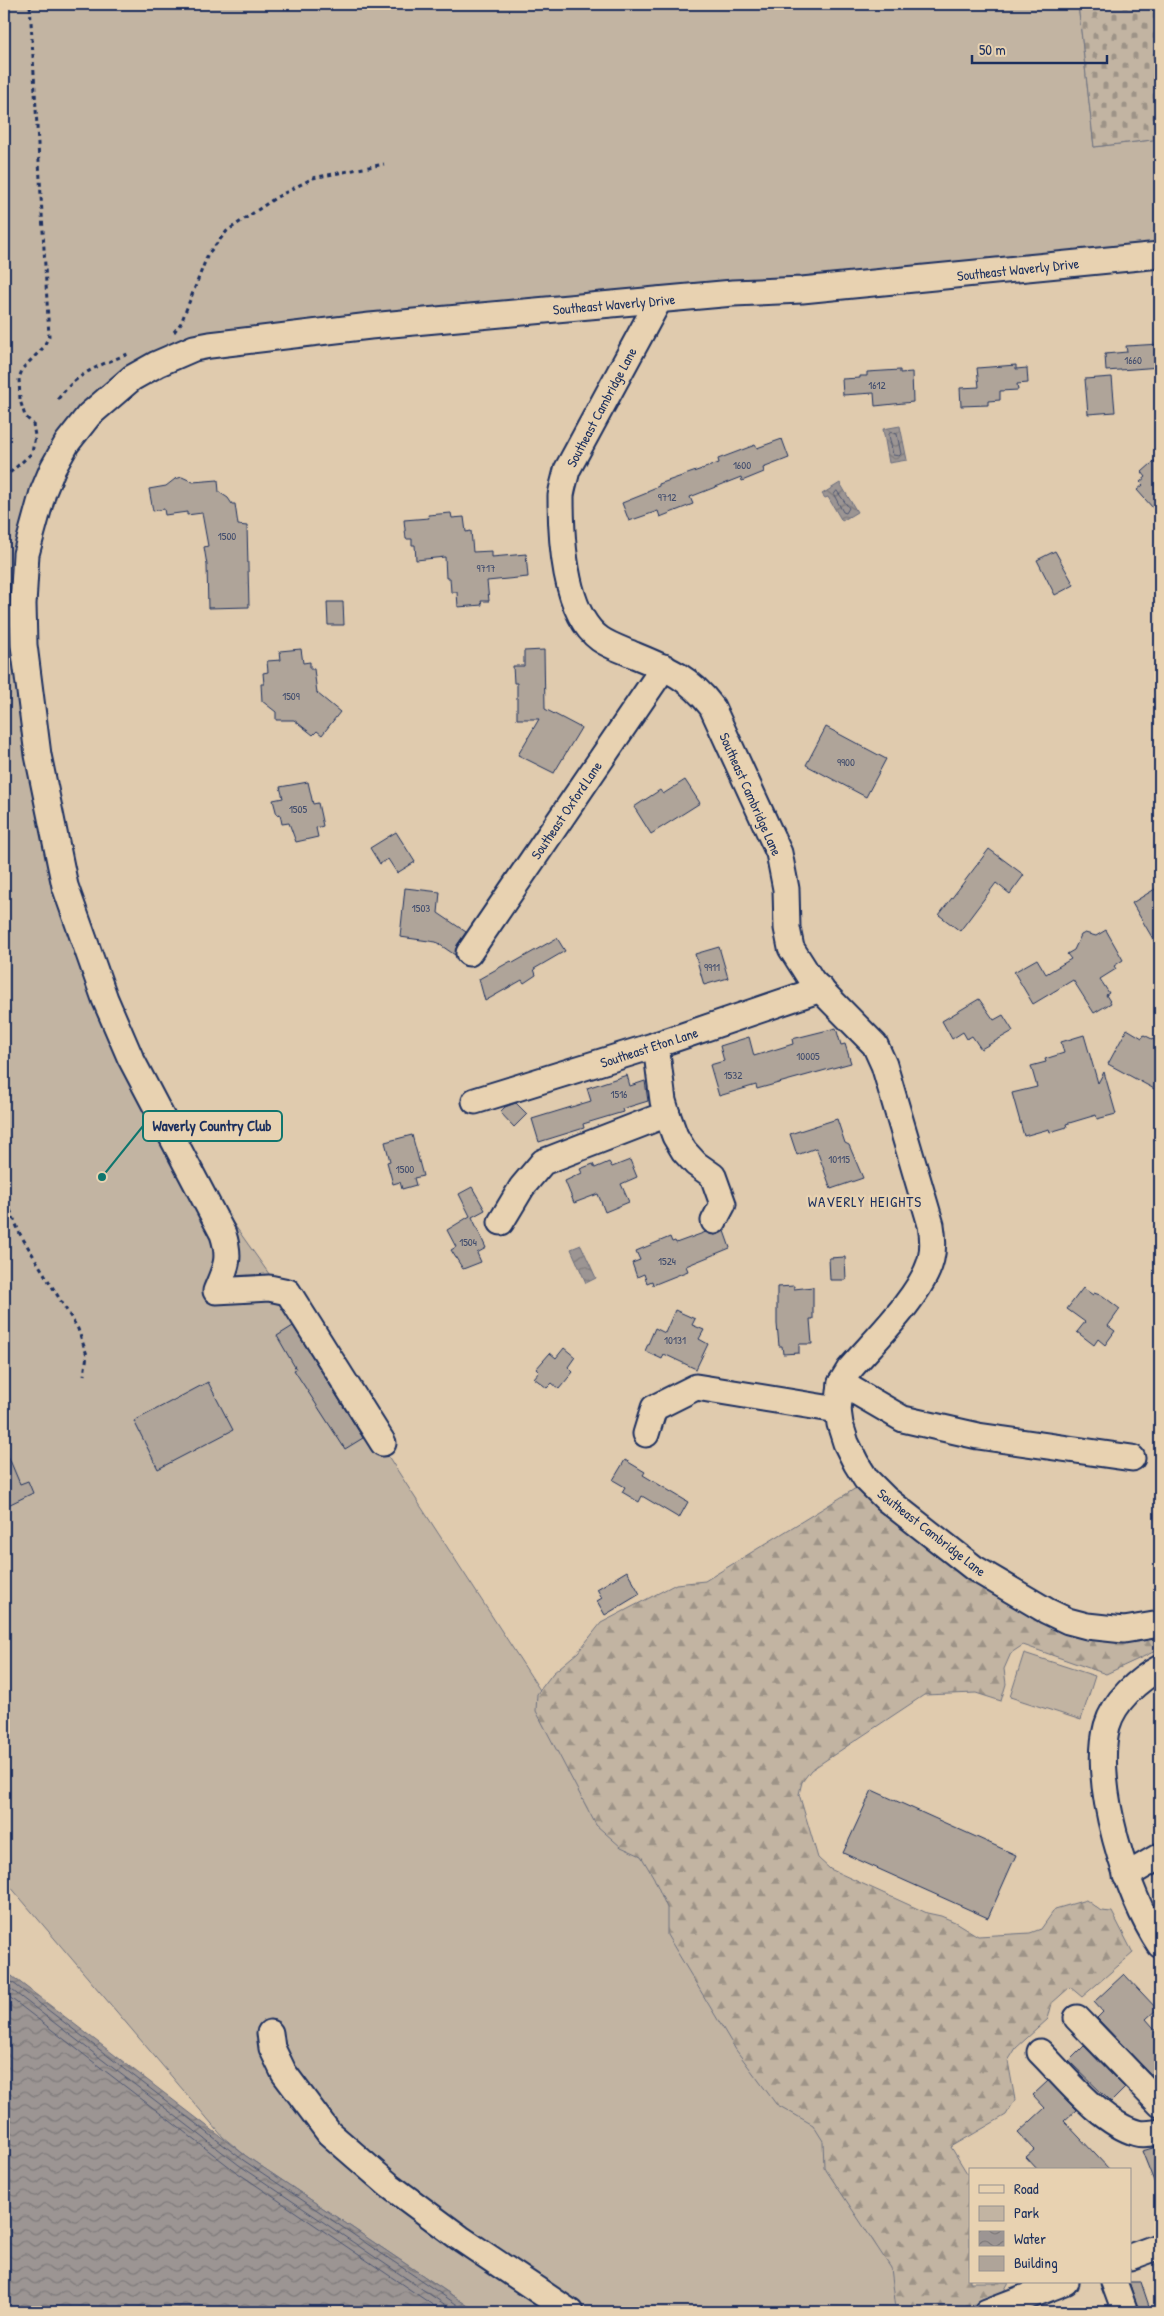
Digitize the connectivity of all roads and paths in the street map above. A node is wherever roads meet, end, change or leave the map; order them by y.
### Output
1 (30, 4) edge
2 (384, 164) dead end
3 (1160, 255) edge
4 (659, 300) junction
5 (168, 336) dead end
6 (132, 352) dead end
7 (58, 399) dead end
8 (4, 478) edge
9 (664, 667) junction
10 (469, 953) dead end
11 (821, 990) junction
12 (656, 1045) junction
13 (475, 1101) dead end
14 (666, 1114) junction
15 (4, 1195) edge
16 (714, 1221) dead end
17 (501, 1222) dead end
18 (84, 1375) dead end
19 (841, 1383) junction
20 (838, 1410) junction
21 (646, 1434) dead end
22 (383, 1442) dead end
23 (1132, 1458) dead end
24 (1160, 1624) edge
25 (1160, 1668) edge
26 (1160, 1856) edge
27 (1126, 1876) junction
28 (1160, 1945) edge
29 (1076, 2018) dead end
30 (270, 2033) dead end
31 (1040, 2052) dead end
32 (1160, 2104) edge
33 (1160, 2132) edge
34 (1160, 2248) edge
35 (1132, 2256) edge
36 (1060, 2284) edge
37 (1115, 2284) edge
38 (570, 2312) edge
39 (987, 2312) edge
40 (1125, 2312) edge

1 - 8 path
2 - 5 path
3 - 4 street, Southeast Waverly Drive
4 - 9 street, Southeast Cambridge Lane
4 - 22 street, Southeast Waverly Drive
6 - 7 path
9 - 10 street, Southeast Oxford Lane
9 - 11 street, Southeast Cambridge Lane
11 - 12 street, Southeast Eton Lane
11 - 19 street, Southeast Cambridge Lane
12 - 13 street, Southeast Eton Lane
12 - 14 street
14 - 16 street
14 - 17 street
15 - 18 path
19 - 20 street, Southeast Cambridge Lane
19 - 23 street
20 - 21 street
20 - 24 street, Southeast Cambridge Lane
25 - 27 street
26 - 27 street
27 - 28 street
29 - 32 street
30 - 38 street
31 - 33 street
34 - 35 street
36 - 39 street
37 - 40 street

